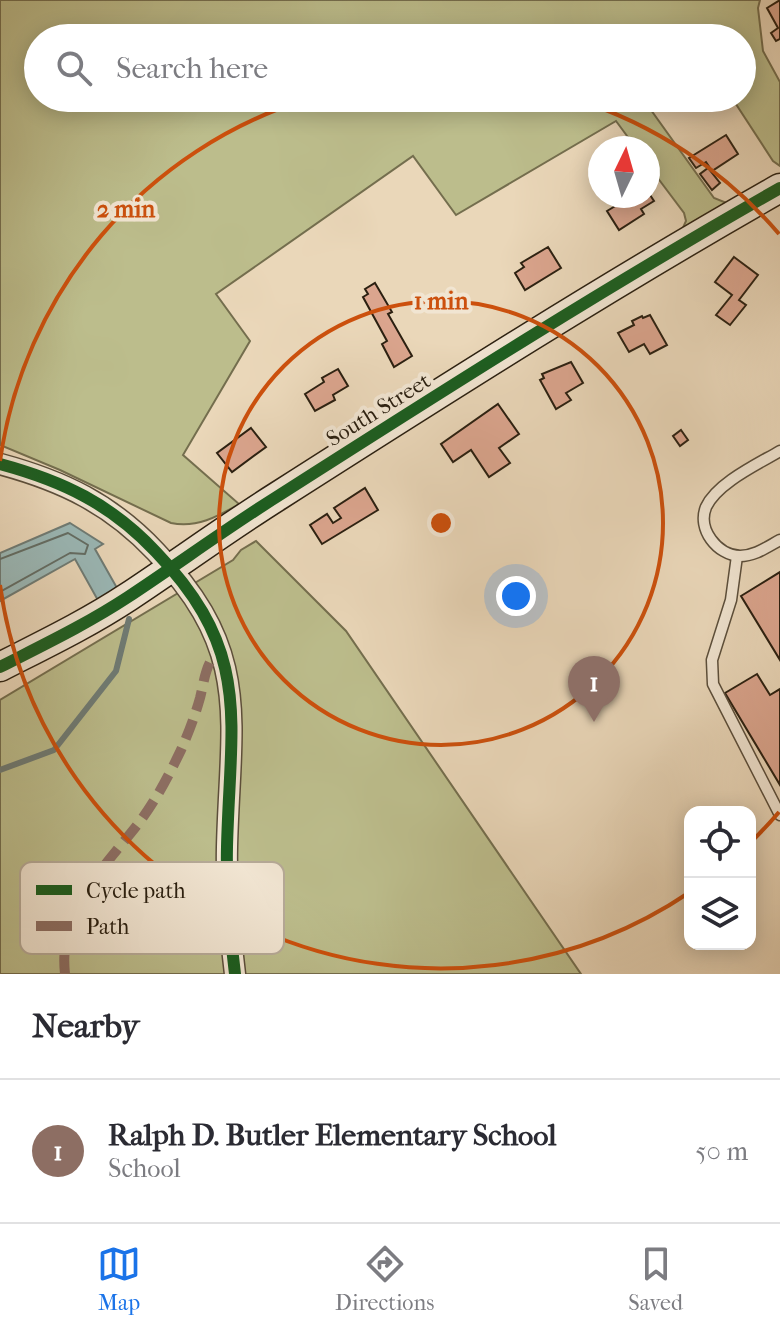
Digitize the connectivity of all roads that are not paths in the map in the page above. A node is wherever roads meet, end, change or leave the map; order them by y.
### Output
1 (779, 190) edge
2 (780, 451) edge
3 (0, 464) edge
4 (780, 540) edge
5 (737, 556) junction
6 (171, 568) junction
7 (0, 667) edge
8 (780, 815) edge
9 (227, 862) edge
10 (233, 954) edge
11 (235, 974) edge

1 - 6 street, South Street
2 - 5 lane
3 - 6 street
4 - 5 lane
5 - 8 lane
6 - 7 street, South Street
6 - 9 street
10 - 11 street

